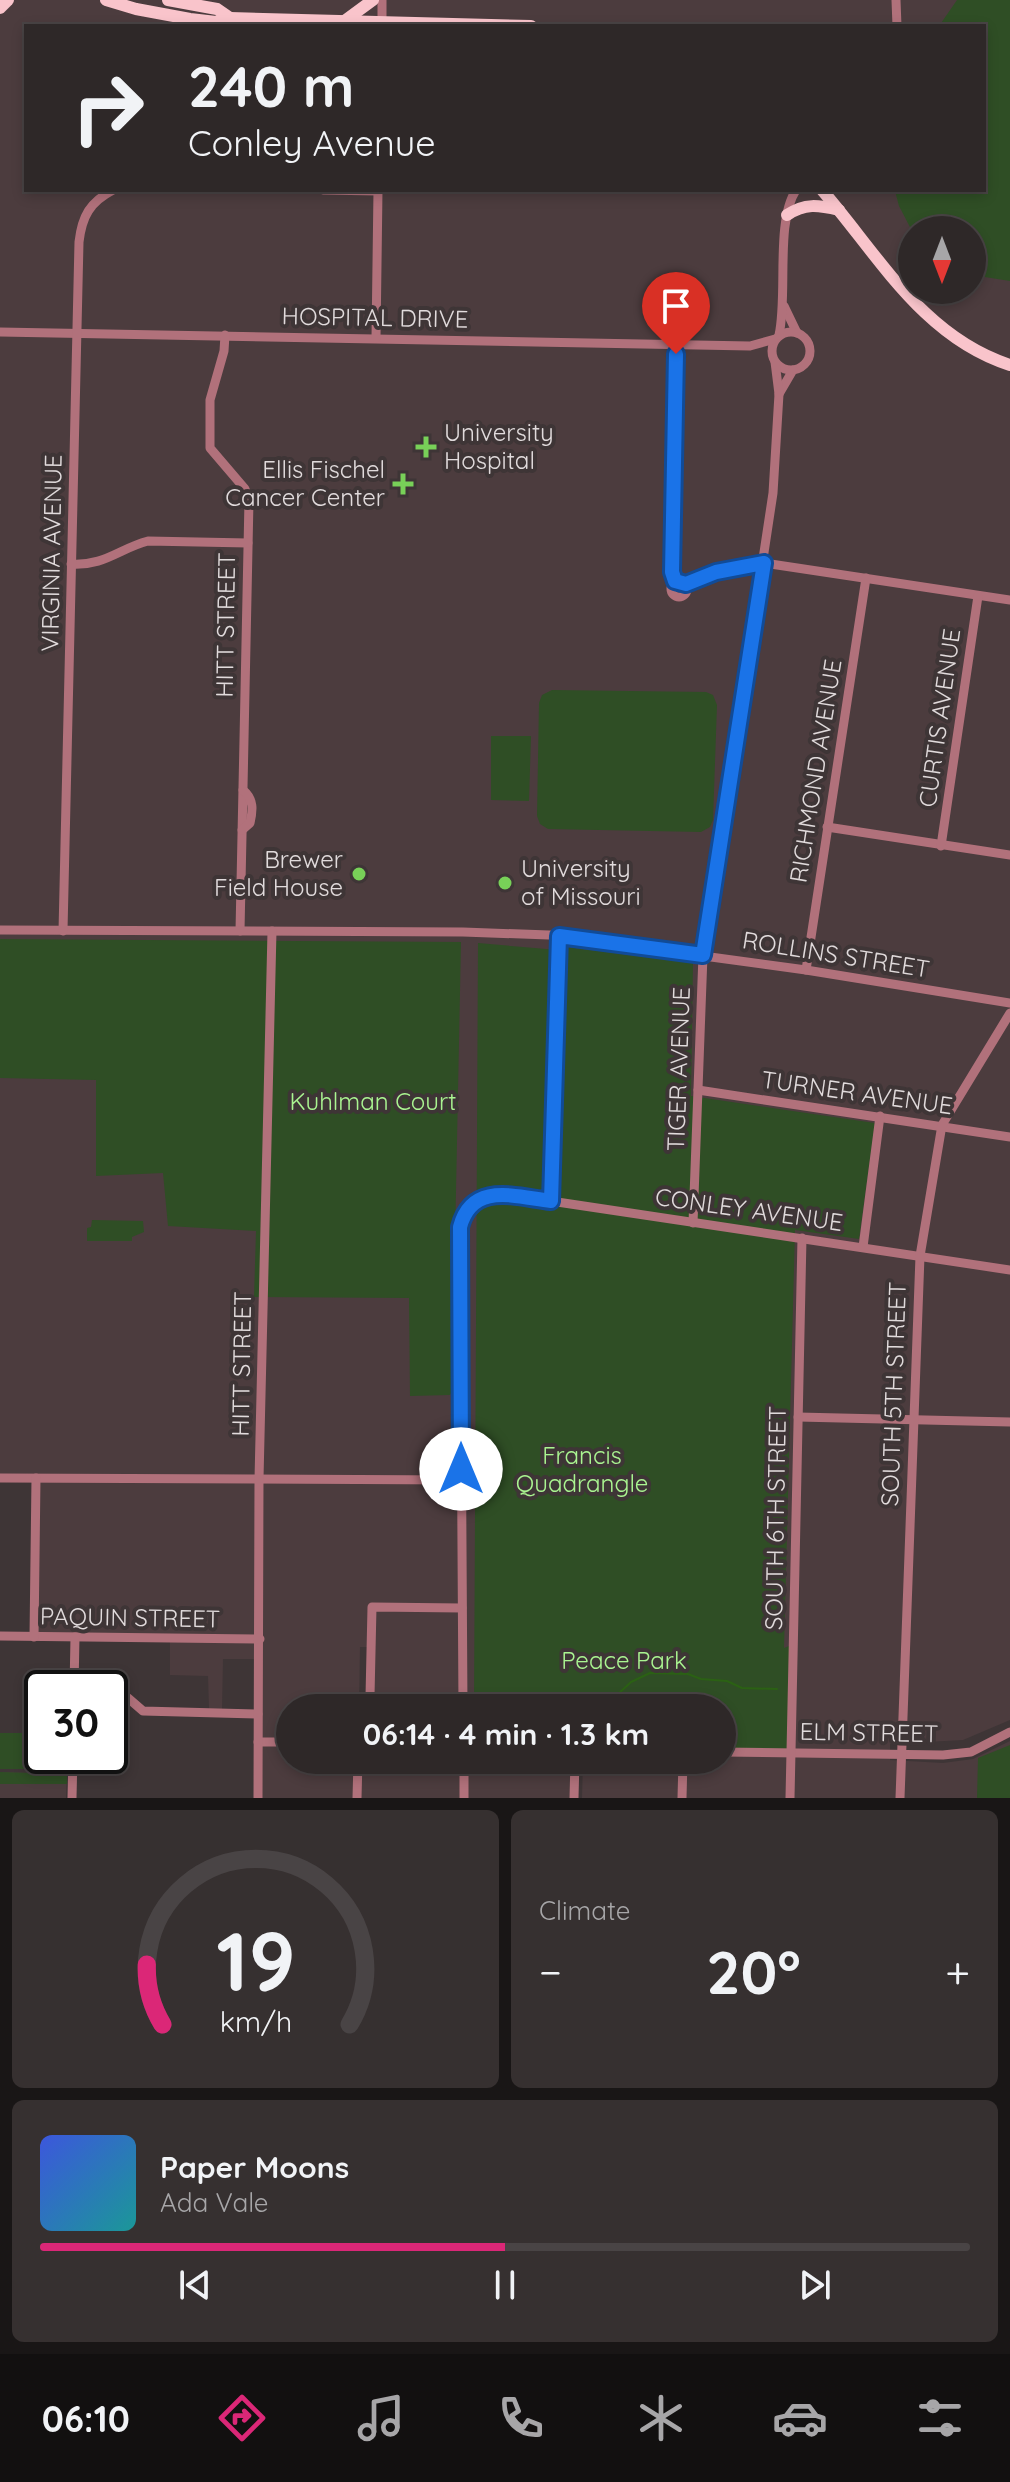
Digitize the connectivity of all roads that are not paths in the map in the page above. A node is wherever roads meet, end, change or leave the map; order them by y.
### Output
1 (8, 0) edge
2 (106, 0) edge
3 (168, 0) edge
4 (373, 0) edge
5 (382, 0) edge
6 (896, 0) edge
7 (0, 8) edge
8 (230, 18) junction
9 (346, 24) edge
10 (382, 24) edge
11 (897, 24) edge
12 (110, 192) edge
13 (378, 192) edge
14 (795, 192) edge
15 (824, 192) edge
16 (839, 210) junction
17 (787, 215) junction
18 (784, 306) junction
19 (0, 332) edge
20 (77, 333) junction
21 (797, 333) junction
22 (225, 335) junction
23 (777, 337) junction
24 (376, 338) junction
25 (676, 343) junction
26 (750, 346) junction
27 (774, 360) junction
28 (1010, 365) edge
29 (793, 370) junction
30 (779, 394) junction
31 (248, 543) junction
32 (764, 563) junction
33 (71, 564) junction
34 (866, 578) junction
35 (978, 596) junction
36 (1010, 600) edge
37 (827, 827) junction
38 (941, 846) junction
39 (1010, 855) edge
40 (0, 930) edge
41 (63, 931) junction
42 (240, 931) junction
43 (272, 931) junction
44 (559, 936) junction
45 (703, 955) junction
46 (806, 970) junction
47 (1010, 1003) edge
48 (1010, 1013) edge
49 (698, 1090) junction
50 (880, 1116) junction
51 (942, 1125) junction
52 (1010, 1137) edge
53 (551, 1201) junction
54 (693, 1223) junction
55 (802, 1238) junction
56 (863, 1247) junction
57 (920, 1256) junction
58 (1010, 1270) edge
59 (798, 1417) junction
60 (913, 1420) junction
61 (1010, 1422) edge
62 (0, 1478) edge
63 (36, 1478) junction
64 (259, 1479) junction
65 (461, 1480) junction
66 (462, 1608) junction
67 (0, 1636) edge
68 (34, 1637) junction
69 (75, 1637) junction
70 (260, 1639) junction
71 (74, 1670) edge
72 (370, 1694) edge
73 (463, 1694) edge
74 (128, 1698) edge
75 (258, 1714) junction
76 (1010, 1732) edge
77 (258, 1742) junction
78 (276, 1742) edge
79 (736, 1752) edge
80 (791, 1753) junction
81 (901, 1753) junction
82 (73, 1774) edge
83 (358, 1774) edge
84 (464, 1774) edge
85 (575, 1774) edge
86 (683, 1774) edge
87 (72, 1798) edge
88 (258, 1798) edge
89 (357, 1798) edge
90 (464, 1798) edge
91 (574, 1798) edge
92 (682, 1798) edge
93 (790, 1798) edge
94 (900, 1798) edge

1 - 7 main road
2 - 8 main road
3 - 8 main road
4 - 9 main road
5 - 10 street
6 - 11 street
8 - 9 main road
9 - 10 main road
12 - 20 street, VIRGINIA AVENUE
13 - 24 street
14 - 17 street
15 - 16 main road
16 - 17 main road
16 - 28 main road
17 - 18 street
18 - 21 street
18 - 23 street
19 - 20 street, HOSPITAL DRIVE
20 - 22 street, HOSPITAL DRIVE
20 - 33 street, VIRGINIA AVENUE
21 - 23 street
21 - 29 street
22 - 24 street, HOSPITAL DRIVE
22 - 31 street, HITT STREET
23 - 26 street, HOSPITAL DRIVE
23 - 27 street
24 - 25 street, HOSPITAL DRIVE
25 - 26 street, HOSPITAL DRIVE
25 - 32 street
26 - 27 street, HOSPITAL DRIVE
27 - 29 street
27 - 30 street, TIGER AVENUE
29 - 30 street, TIGER AVENUE
30 - 32 street, TIGER AVENUE
31 - 33 street
31 - 42 street, HITT STREET
32 - 34 street
32 - 45 street, TIGER AVENUE
33 - 41 street, VIRGINIA AVENUE
34 - 35 street
34 - 37 street, RICHMOND AVENUE
35 - 36 street
35 - 38 street, CURTIS AVENUE
37 - 38 street
37 - 46 street, RICHMOND AVENUE
38 - 39 street
40 - 41 street, ROLLINS STREET
41 - 42 street, ROLLINS STREET
42 - 43 street, ROLLINS STREET
43 - 44 street, ROLLINS STREET
43 - 64 street, HITT STREET
44 - 45 street, ROLLINS STREET
44 - 53 street
45 - 46 street, ROLLINS STREET
45 - 49 street, TIGER AVENUE
46 - 47 street, ROLLINS STREET
48 - 51 street, SOUTH 5TH STREET
49 - 50 street, TURNER AVENUE
49 - 54 street, TIGER AVENUE
50 - 51 street, TURNER AVENUE
50 - 56 street
51 - 52 street, TURNER AVENUE
51 - 57 street, SOUTH 5TH STREET
53 - 54 street, CONLEY AVENUE
53 - 65 street, CONLEY AVENUE
54 - 55 street, CONLEY AVENUE
55 - 56 street, CONLEY AVENUE
55 - 59 street, SOUTH 6TH STREET
56 - 57 street, CONLEY AVENUE
57 - 58 street, CONLEY AVENUE
57 - 60 street, SOUTH 5TH STREET
59 - 60 street
59 - 80 street, SOUTH 6TH STREET
60 - 61 street
60 - 81 street, SOUTH 5TH STREET
62 - 63 street
63 - 64 street
63 - 68 street
64 - 65 street
64 - 70 street, HITT STREET
65 - 66 street
66 - 72 street
66 - 73 street
67 - 68 street, PAQUIN STREET
68 - 69 street, PAQUIN STREET
69 - 70 street, PAQUIN STREET
69 - 71 street
70 - 75 street, HITT STREET
74 - 75 street
75 - 77 street, HITT STREET
76 - 81 street, ELM STREET
77 - 78 street
77 - 88 street, HITT STREET
79 - 80 street, ELM STREET
80 - 81 street, ELM STREET
80 - 93 street, SOUTH 6TH STREET
81 - 94 street, SOUTH 5TH STREET
82 - 87 street
83 - 89 street
84 - 90 street
85 - 91 street
86 - 92 street

